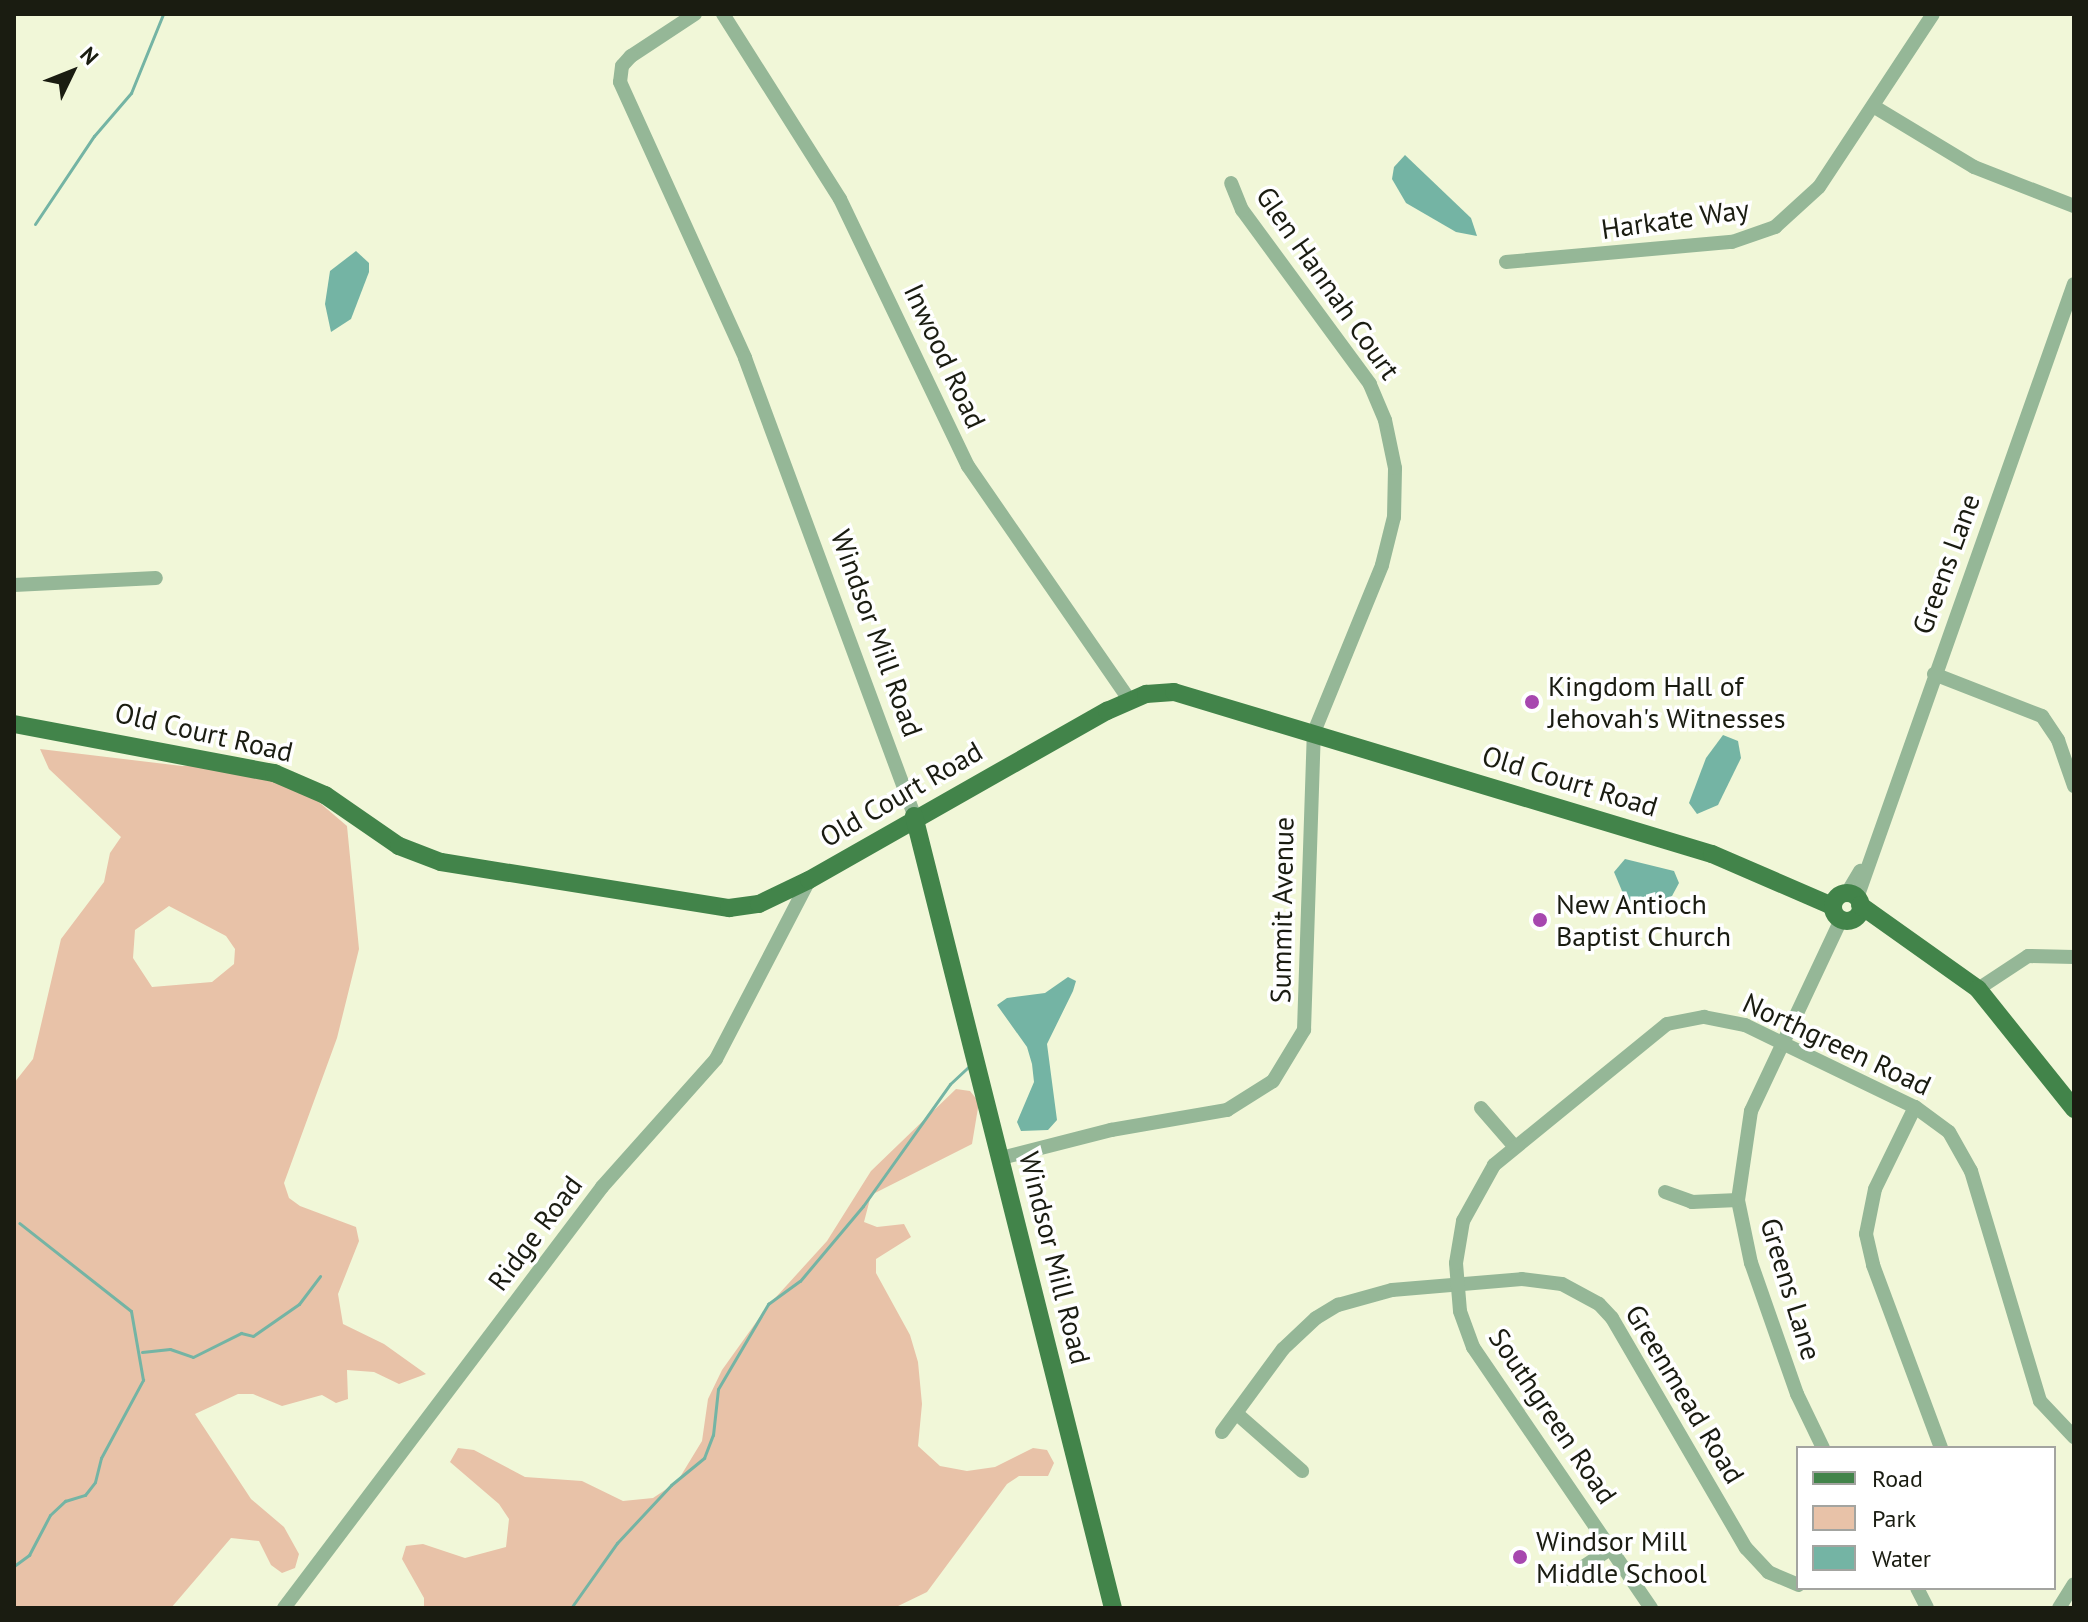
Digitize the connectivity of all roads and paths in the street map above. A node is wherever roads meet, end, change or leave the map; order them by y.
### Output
1 (695, 14) edge
2 (1933, 14) edge
3 (727, 18) edge
4 (1873, 106) junction
5 (1231, 183) dead end
6 (2074, 206) edge
7 (1506, 262) dead end
8 (2074, 284) edge
9 (156, 578) dead end
10 (14, 585) edge
11 (1934, 674) junction
12 (1130, 701) junction
13 (14, 724) edge
14 (1314, 732) junction
15 (2074, 786) edge
16 (914, 816) junction
17 (809, 880) junction
18 (1848, 905) junction
19 (2074, 957) edge
20 (1978, 989) junction
21 (1783, 1044) junction
22 (1915, 1107) junction
23 (1481, 1108) dead end
24 (2074, 1109) edge
25 (1514, 1146) junction
26 (1001, 1158) junction
27 (1665, 1192) dead end
28 (1738, 1200) junction
29 (1455, 1284) junction
30 (1236, 1413) junction
31 (1222, 1432) dead end
32 (2074, 1437) edge
33 (1822, 1446) edge
34 (1940, 1446) edge
35 (1302, 1471) dead end
36 (1610, 1549) junction
37 (1565, 1579) dead end
38 (1796, 1584) edge
39 (2074, 1584) edge
40 (1918, 1590) edge
41 (284, 1608) edge
42 (1113, 1608) edge
43 (1651, 1608) edge
44 (1927, 1608) edge
45 (2059, 1608) edge

1 - 16 street, Windsor Mill Road
2 - 4 street, Harkate Way
3 - 12 street, Inwood Road
4 - 6 street
4 - 7 street, Harkate Way
5 - 14 street, Glen Hannah Court
8 - 11 street, Greens Lane
9 - 10 street
11 - 15 street
11 - 18 street, Greens Lane
12 - 14 main road, Old Court Road
12 - 16 main road, Old Court Road
13 - 17 main road, Old Court Road
14 - 18 main road, Old Court Road
14 - 26 street, Summit Avenue
16 - 17 main road, Old Court Road
16 - 26 main road, Windsor Mill Road
17 - 41 street, Ridge Road
18 - 20 main road, Old Court Road
18 - 21 street, Greens Lane
19 - 20 street
20 - 24 main road, Old Court Road
21 - 22 street, Northgreen Road
21 - 25 street, Northgreen Road
21 - 28 street, Greens Lane
22 - 32 street, Northgreen Road
22 - 34 street
23 - 25 street
25 - 29 street, Northgreen Road
26 - 42 main road, Windsor Mill Road
27 - 28 street
28 - 33 street, Greens Lane
29 - 30 street, Greenmead Road
29 - 36 street, Southgreen Road
29 - 38 street, Greenmead Road
30 - 31 street, Greenmead Road
30 - 35 street
36 - 37 street
36 - 43 street, Southgreen Road
39 - 45 street
40 - 44 street

